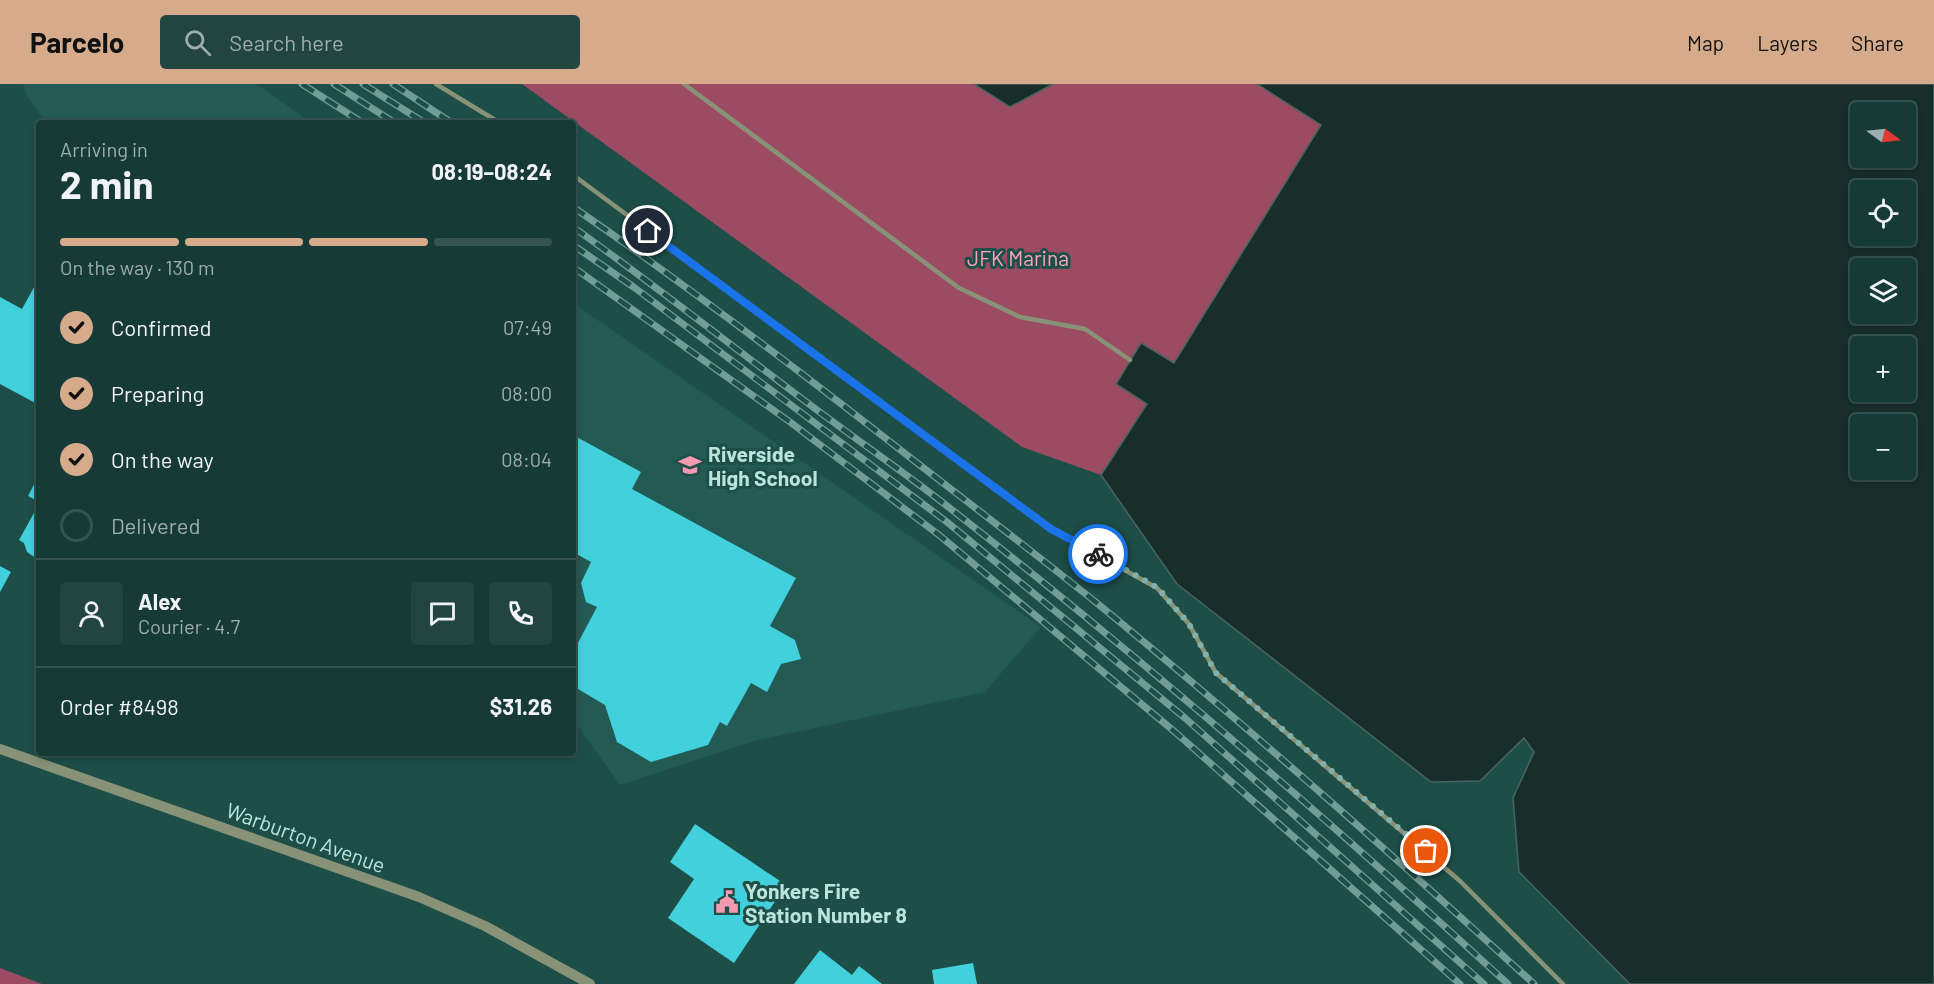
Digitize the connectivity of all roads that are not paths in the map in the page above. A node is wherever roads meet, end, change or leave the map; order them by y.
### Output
1 (436, 84) edge
2 (684, 84) edge
3 (495, 120) edge
4 (576, 178) edge
5 (1130, 360) dead end
6 (0, 749) edge
7 (590, 984) edge
8 (1563, 984) edge

1 - 3 lane
2 - 5 lane
4 - 8 lane
6 - 7 street, Warburton Avenue

